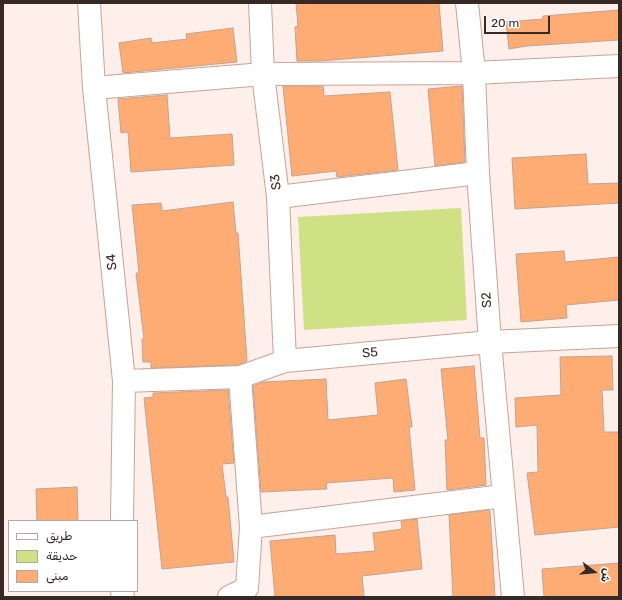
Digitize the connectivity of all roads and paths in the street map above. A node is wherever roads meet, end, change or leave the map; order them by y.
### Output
1 (89, 3) edge
2 (260, 3) edge
3 (467, 3) edge
4 (619, 66) edge
5 (474, 73) junction
6 (263, 74) junction
7 (94, 88) junction
8 (478, 173) junction
9 (278, 197) junction
10 (619, 336) edge
11 (490, 342) junction
12 (285, 361) junction
13 (240, 377) junction
14 (124, 381) junction
15 (503, 496) junction
16 (122, 520) edge
17 (251, 527) junction
18 (229, 597) edge
19 (512, 597) edge

1 - 7 street, S4
2 - 6 street, S3
3 - 5 street, S2
4 - 5 street
5 - 6 street
5 - 8 street, S2
6 - 7 street
6 - 9 street, S3
7 - 14 street, S4
8 - 9 street
8 - 11 street, S2
9 - 12 street, S3
10 - 11 street, S5
11 - 12 street, S5
11 - 15 street, S2
12 - 13 street, S5
13 - 14 street, S5
13 - 17 street
14 - 16 street, S4
15 - 17 street
15 - 19 street, S2
17 - 18 street

